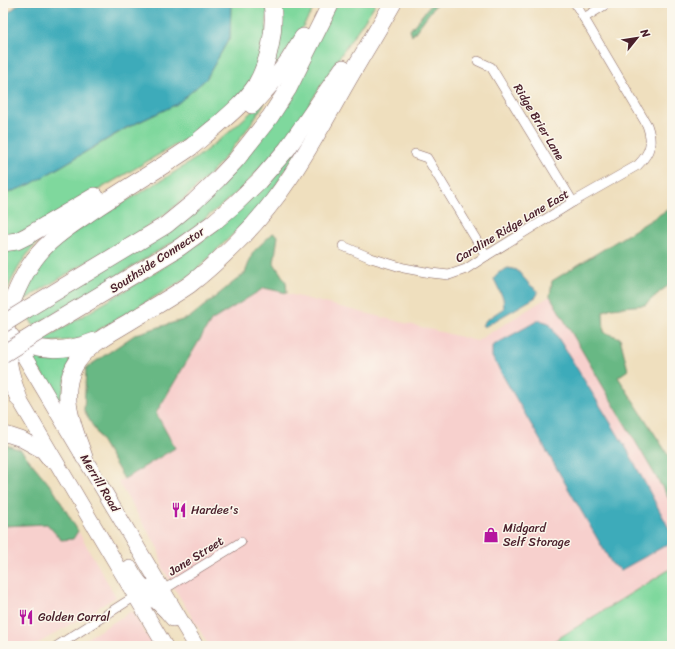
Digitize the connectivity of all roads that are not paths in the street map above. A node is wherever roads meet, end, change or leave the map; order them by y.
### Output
1 (272, 3) edge
2 (326, 3) edge
3 (331, 3) edge
4 (386, 3) edge
5 (393, 3) edge
6 (575, 3) edge
7 (608, 3) edge
8 (584, 18) junction
9 (478, 61) dead end
10 (218, 124) junction
11 (415, 154) dead end
12 (573, 202) junction
13 (51, 241) junction
14 (3, 243) edge
15 (343, 246) dead end
16 (486, 256) junction
17 (5, 338) edge
18 (101, 338) junction
19 (3, 372) edge
20 (19, 399) junction
21 (3, 434) edge
22 (84, 457) junction
23 (68, 481) junction
24 (240, 542) dead end
25 (163, 590) junction
26 (136, 596) junction
27 (57, 646) edge
28 (165, 646) edge
29 (192, 646) edge
30 (196, 646) edge

1 - 10 highway
2 - 13 highway
3 - 17 highway, Southside Connector, bridge
4 - 17 highway, Southside Connector, bridge
5 - 18 highway
6 - 8 street
7 - 8 street
8 - 12 street, Caroline Ridge Lane East
9 - 12 street, Ridge Brier Lane
10 - 13 highway
10 - 14 highway
11 - 16 street
12 - 16 street, Caroline Ridge Lane East
13 - 17 highway
15 - 16 street, Caroline Ridge Lane East
17 - 18 highway
17 - 20 highway
17 - 22 main road, Merrill Road
18 - 22 highway
19 - 20 main road
20 - 23 main road
20 - 25 main road
21 - 23 main road
22 - 25 main road, Merrill Road
23 - 26 main road
24 - 25 street, Jane Street
25 - 30 main road, Merrill Road
26 - 27 street
26 - 28 main road
26 - 29 main road

